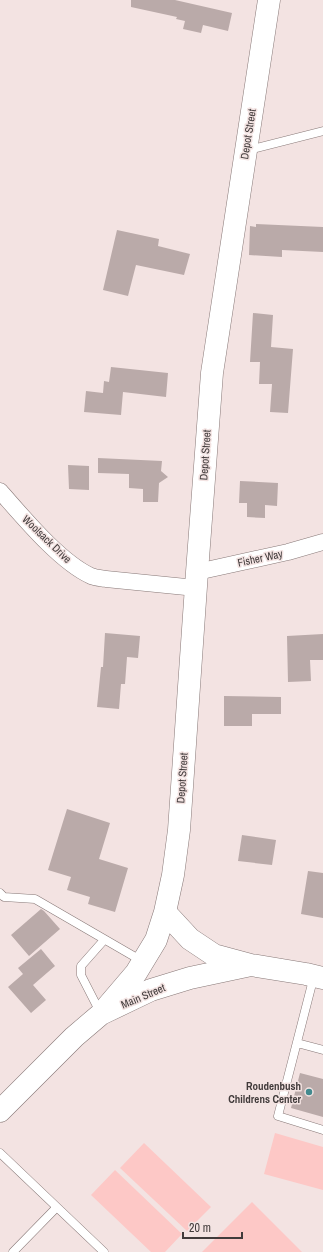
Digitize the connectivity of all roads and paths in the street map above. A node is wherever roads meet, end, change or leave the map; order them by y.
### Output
1 (269, 0) edge
2 (323, 131) edge
3 (246, 150) junction
4 (0, 491) edge
5 (323, 542) edge
6 (196, 580) junction
7 (0, 894) edge
8 (166, 912) junction
9 (104, 940) junction
10 (143, 962) junction
11 (251, 965) junction
12 (319, 977) edge
13 (101, 1014) junction
14 (297, 1043) junction
15 (323, 1050) edge
16 (0, 1111) edge
17 (323, 1130) edge
18 (0, 1153) edge
19 (56, 1208) junction
20 (13, 1252) edge
21 (104, 1252) edge

1 - 3 main road, Depot Street
2 - 3 lane
3 - 6 main road, Depot Street
4 - 6 street, Woolsack Drive
5 - 6 street, Fisher Way
6 - 8 main road, Depot Street
7 - 9 lane
8 - 10 main road, Depot Street
8 - 11 main road
9 - 10 lane
9 - 13 lane
10 - 13 main road, Depot Street
11 - 12 main road, Main Street
11 - 13 main road, Main Street
12 - 14 lane
13 - 16 main road, Main Street
14 - 15 lane
14 - 17 lane
18 - 19 lane
19 - 20 lane
19 - 21 lane

